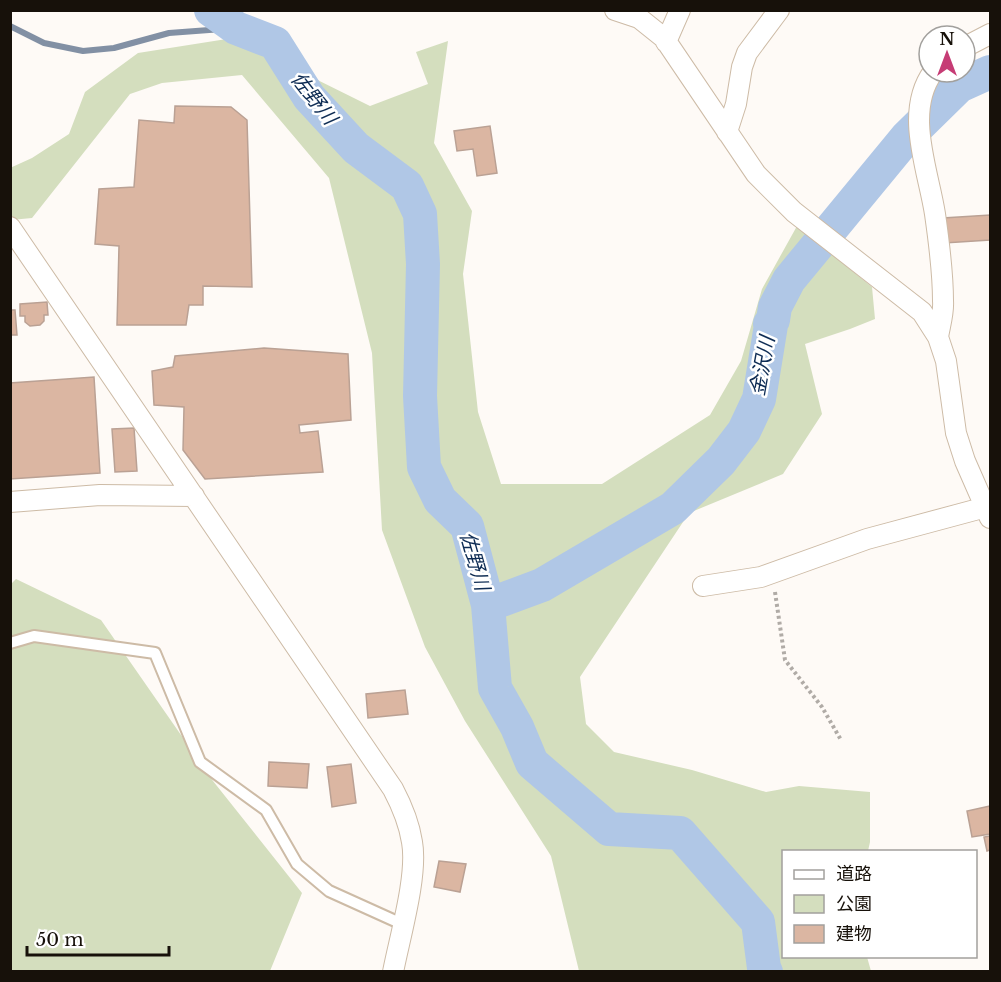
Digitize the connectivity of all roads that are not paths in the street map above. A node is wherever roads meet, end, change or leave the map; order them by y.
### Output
1 (615, 10) edge
2 (680, 10) edge
3 (779, 10) edge
4 (666, 42) junction
5 (926, 84) edge
6 (727, 132) junction
7 (10, 227) edge
8 (938, 337) junction
9 (194, 496) junction
10 (10, 502) edge
11 (988, 513) edge
12 (703, 586) dead end
13 (10, 643) edge
14 (402, 924) junction
15 (393, 972) edge

1 - 4 street
2 - 4 street
3 - 6 street
4 - 6 street
5 - 8 street
6 - 8 street
7 - 9 street
8 - 11 street
9 - 10 street
9 - 14 street
11 - 12 street
13 - 14 lane
14 - 15 street

